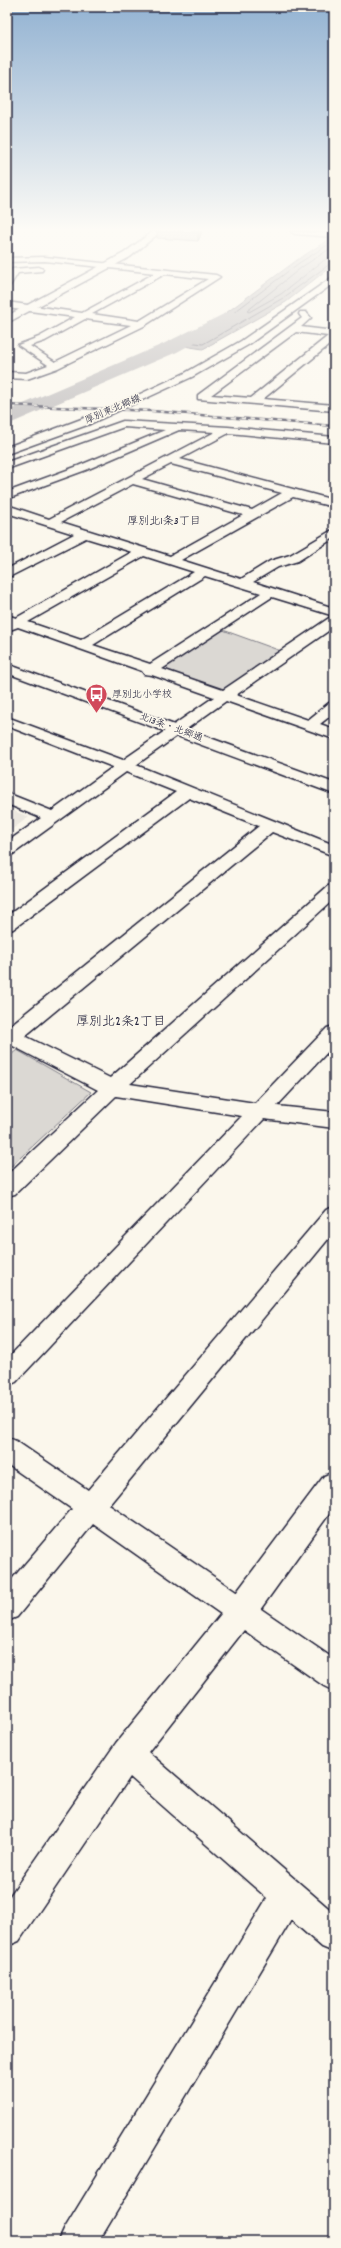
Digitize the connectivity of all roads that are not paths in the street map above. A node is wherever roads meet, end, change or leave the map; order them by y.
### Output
1 (46, 337) edge
2 (115, 337) edge
3 (252, 337) edge
4 (269, 337) edge
5 (283, 337) edge
6 (332, 337) edge
7 (55, 366) junction
8 (7, 376) edge
9 (329, 398) dead end
10 (254, 401) junction
11 (319, 406) junction
12 (334, 408) edge
13 (180, 427) junction
14 (228, 430) junction
15 (334, 440) edge
16 (7, 451) edge
17 (7, 459) edge
18 (170, 460) junction
19 (7, 466) edge
20 (132, 480) junction
21 (334, 490) edge
22 (291, 492) junction
23 (7, 496) edge
24 (318, 500) junction
25 (334, 504) edge
26 (7, 509) edge
27 (253, 514) junction
28 (28, 516) junction
29 (14, 523) dead end
30 (50, 523) junction
31 (334, 533) edge
32 (84, 534) junction
33 (142, 552) junction
34 (170, 561) junction
35 (204, 571) junction
36 (7, 574) edge
37 (243, 583) junction
38 (271, 592) junction
39 (334, 612) edge
40 (334, 621) edge
41 (10, 623) edge
42 (82, 646) junction
43 (7, 668) edge
44 (149, 671) junction
45 (224, 696) junction
46 (334, 706) edge
47 (7, 721) edge
48 (309, 726) junction
49 (176, 729) junction
50 (334, 734) edge
51 (126, 766) junction
52 (334, 789) edge
53 (188, 791) junction
54 (7, 798) edge
55 (53, 817) junction
56 (270, 824) junction
57 (7, 850) edge
58 (334, 851) edge
59 (334, 890) edge
60 (7, 926) edge
61 (334, 1033) edge
62 (8, 1037) edge
63 (112, 1088) junction
64 (260, 1111) junction
65 (334, 1120) edge
66 (7, 1188) edge
67 (334, 1216) edge
68 (7, 1375) edge
69 (7, 1449) edge
70 (334, 1485) edge
71 (90, 1508) junction
72 (7, 1607) edge
73 (241, 1611) junction
74 (334, 1676) edge
75 (127, 1754) junction
76 (287, 1896) junction
77 (7, 1929) edge
78 (334, 1935) edge
79 (78, 2241) edge

1 - 7 street
2 - 7 street
3 - 16 main road, 厚別東北郷線
4 - 17 main road, 厚別東北郷線
5 - 10 street
6 - 10 street
7 - 8 street
9 - 11 street
10 - 11 street
11 - 12 street
13 - 14 street
13 - 19 street
13 - 23 street
14 - 15 street
14 - 18 street
18 - 20 street
18 - 22 street
20 - 27 street
20 - 30 street
21 - 24 street
22 - 24 street
22 - 27 street
24 - 25 street
26 - 28 street
27 - 34 street
28 - 29 street
28 - 30 street
30 - 32 street
31 - 37 street
32 - 33 street
32 - 36 street
33 - 34 street
33 - 41 street
34 - 35 street
35 - 37 street
35 - 42 street
37 - 38 street
38 - 39 street
38 - 44 street
40 - 45 street
41 - 42 street
42 - 44 street
43 - 49 main road, 北13条・北郷通
44 - 45 street
45 - 48 street
45 - 49 street
46 - 48 street
47 - 51 street
48 - 50 street
49 - 51 street
49 - 52 main road, 北13条・北郷通
51 - 53 street
51 - 55 street
53 - 56 street
53 - 60 street
54 - 55 street
55 - 57 street
56 - 58 street
56 - 62 street
59 - 63 street
61 - 64 street
62 - 63 street
63 - 64 street
63 - 66 street
64 - 65 street
64 - 68 street
67 - 71 street
69 - 71 street
70 - 73 main road
71 - 72 street
71 - 73 street
73 - 74 street
73 - 75 street
75 - 76 street
75 - 77 street
76 - 78 street
76 - 79 street

